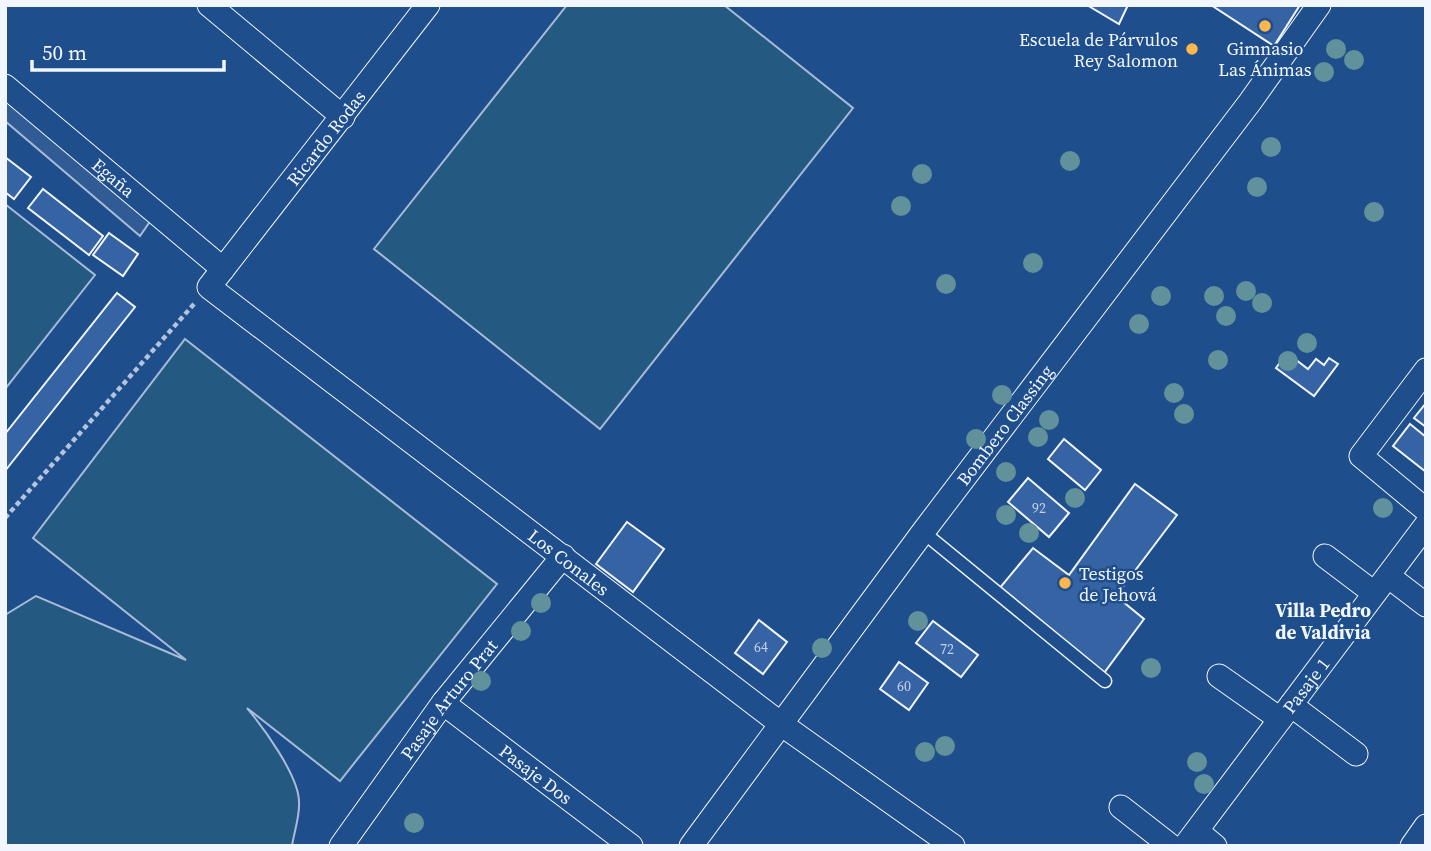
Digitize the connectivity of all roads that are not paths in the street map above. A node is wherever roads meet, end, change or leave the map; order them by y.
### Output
1 (209, 5) edge
2 (428, 5) edge
3 (1319, 5) edge
4 (5, 86) edge
5 (343, 117) junction
6 (223, 269) junction
7 (1426, 370) edge
8 (1426, 510) edge
9 (1426, 525) edge
10 (923, 533) junction
11 (563, 556) junction
12 (1325, 556) dead end
13 (1381, 585) junction
14 (1426, 605) edge
15 (1219, 676) dead end
16 (1105, 681) dead end
17 (443, 703) junction
18 (1286, 712) junction
19 (781, 724) junction
20 (1356, 754) dead end
21 (1121, 807) dead end
22 (1426, 826) edge
23 (1191, 838) edge
24 (341, 846) edge
25 (631, 846) edge
26 (691, 846) edge
27 (953, 846) edge
28 (1171, 846) edge
29 (1215, 846) edge
30 (1412, 846) edge

1 - 5 street
2 - 5 street, Ricardo Rodas
3 - 10 street, Bombero Classing
4 - 6 street, Egaña
5 - 6 street, Ricardo Rodas
6 - 11 street, Los Conales
7 - 8 street
9 - 13 street, Pasaje 1
10 - 16 lane
10 - 19 street, Bombero Classing
11 - 17 street, Pasaje Arturo Prat
11 - 19 street, Los Conales
12 - 13 street
13 - 14 street
13 - 18 street, Pasaje 1
15 - 18 street
17 - 24 street, Pasaje Arturo Prat
17 - 25 street, Pasaje Dos
18 - 20 street
18 - 23 street, Pasaje 1
19 - 26 street, Bombero Classing
19 - 27 street, Los Conales
21 - 28 street
22 - 30 street
23 - 29 street

